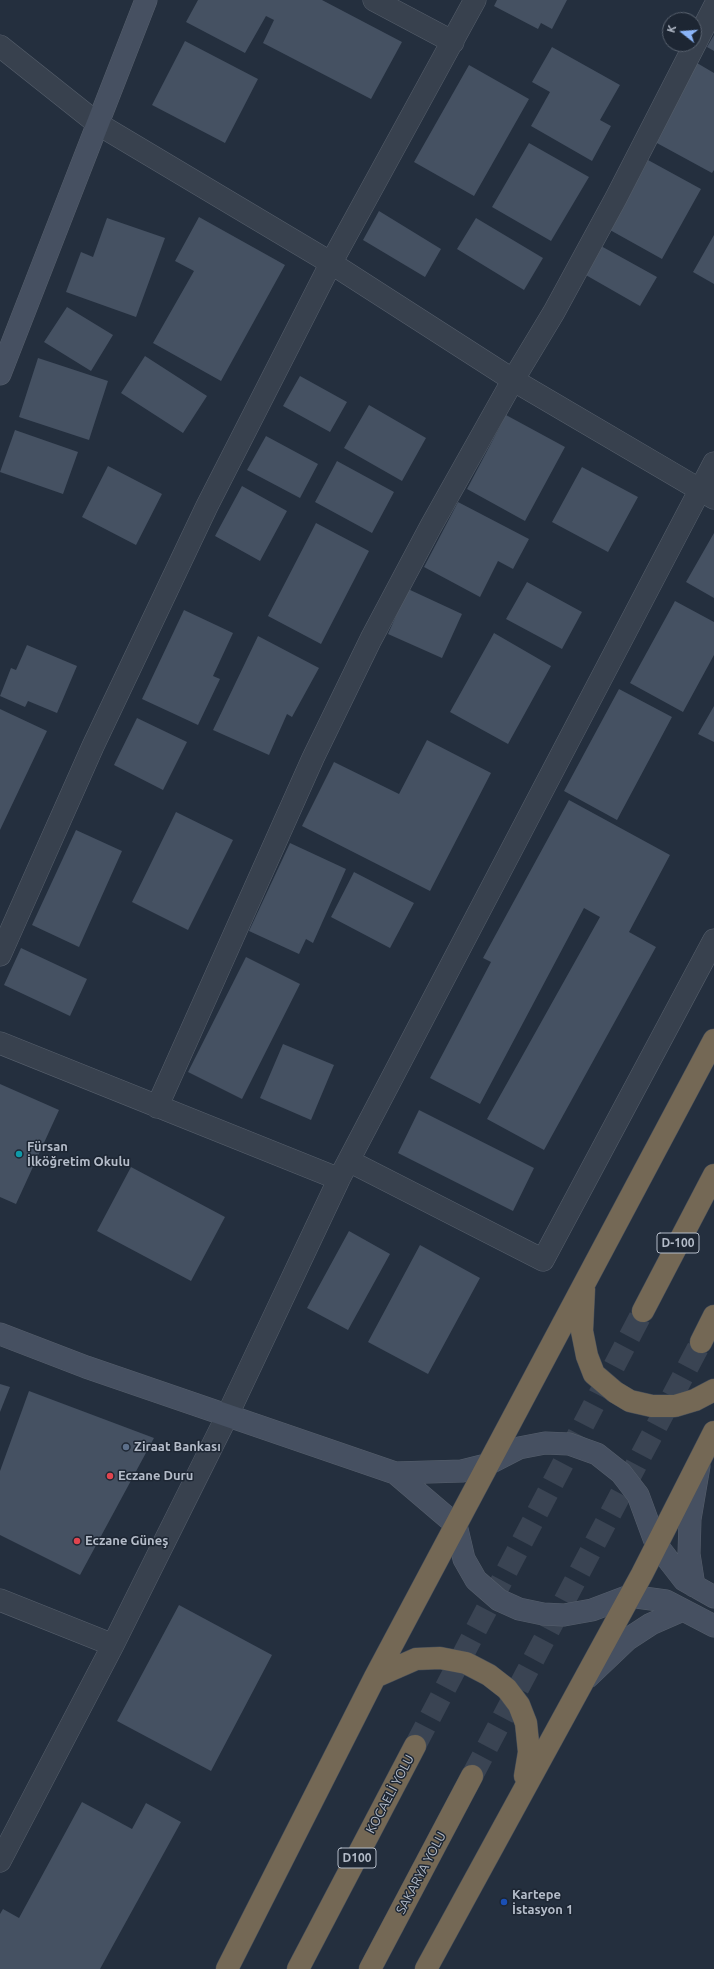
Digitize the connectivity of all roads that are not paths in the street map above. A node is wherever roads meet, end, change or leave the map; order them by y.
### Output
1 (146, 0) edge
2 (374, 0) edge
3 (475, 0) edge
4 (714, 7) edge
5 (453, 42) junction
6 (0, 46) edge
7 (98, 124) junction
8 (331, 263) junction
9 (5, 345) edge
10 (0, 374) edge
11 (513, 380) junction
12 (714, 463) edge
13 (707, 493) edge
14 (714, 940) edge
15 (0, 955) edge
16 (714, 1040) edge
17 (0, 1044) edge
18 (157, 1106) junction
19 (344, 1170) junction
20 (714, 1175) edge
21 (584, 1284) junction
22 (643, 1311) tunnel mouth
23 (714, 1316) edge
24 (0, 1334) edge
25 (701, 1342) tunnel mouth
26 (714, 1390) edge
27 (227, 1416) junction
28 (714, 1432) edge
29 (700, 1460) junction
30 (486, 1465) junction
31 (395, 1473) junction
32 (456, 1524) junction
33 (656, 1544) junction
34 (689, 1583) junction
35 (629, 1596) junction
36 (714, 1597) edge
37 (0, 1600) edge
38 (675, 1605) junction
39 (714, 1626) edge
40 (113, 1645) junction
41 (375, 1677) junction
42 (580, 1685) junction
43 (415, 1746) tunnel mouth
44 (472, 1776) tunnel mouth
45 (522, 1792) junction
46 (0, 1861) edge
47 (227, 1969) edge
48 (298, 1969) edge
49 (370, 1969) edge
50 (426, 1969) edge

1 - 7 main road
2 - 5 street
3 - 5 street
4 - 11 street
5 - 8 street
6 - 7 street
7 - 8 street
7 - 9 main road
8 - 11 street
8 - 15 street
9 - 10 main road
11 - 13 street
11 - 18 street
12 - 13 street
13 - 19 street
14 - 19 street
16 - 21 highway
17 - 18 street
18 - 19 street
19 - 27 street
20 - 22 highway, D-100
21 - 26 highway
21 - 30 highway
23 - 25 highway
24 - 27 main road
27 - 31 main road
27 - 40 street
28 - 29 highway
29 - 33 highway
29 - 34 main road
30 - 31 main road
30 - 32 highway
30 - 33 main road
31 - 32 main road
32 - 35 main road
32 - 41 highway
33 - 34 main road
33 - 35 highway
34 - 36 main road
35 - 38 main road
35 - 42 highway
37 - 40 street
38 - 39 main road
38 - 42 main road
40 - 46 street
41 - 45 highway
41 - 47 highway
42 - 45 highway
43 - 48 highway, KOCAELİ YOLU / D100
44 - 49 highway, SAKARYA YOLU
45 - 50 highway

